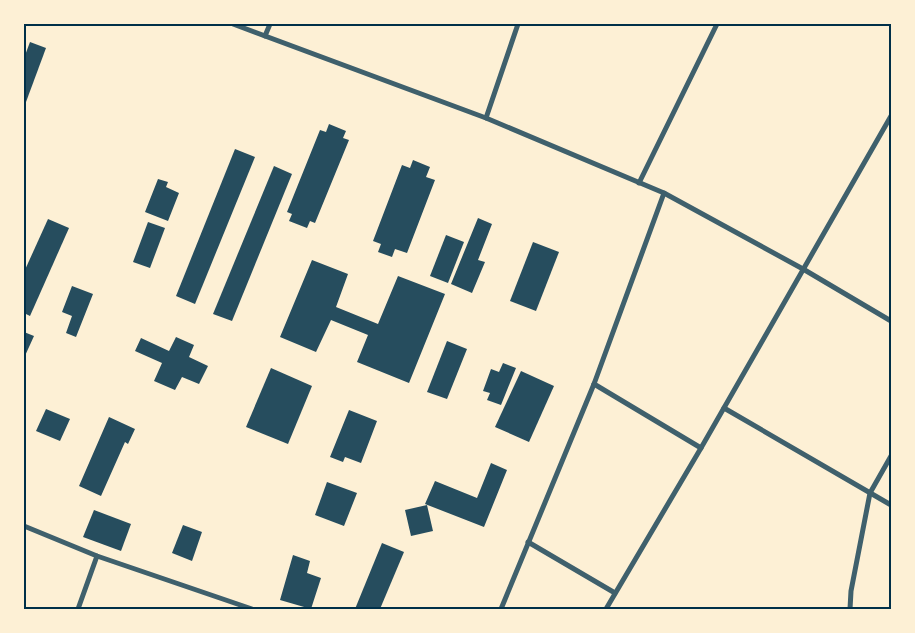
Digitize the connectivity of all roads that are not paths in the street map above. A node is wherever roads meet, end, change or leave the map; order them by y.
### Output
1 (233, 24) edge
2 (270, 24) edge
3 (518, 24) edge
4 (718, 24) edge
5 (265, 36) junction
6 (891, 116) edge
7 (486, 118) junction
8 (639, 183) junction
9 (664, 193) junction
10 (803, 269) junction
11 (891, 320) edge
12 (594, 384) junction
13 (724, 408) junction
14 (701, 448) junction
15 (891, 456) edge
16 (870, 493) junction
17 (891, 506) edge
18 (24, 526) edge
19 (528, 542) junction
20 (97, 556) junction
21 (615, 593) junction
22 (78, 609) edge
23 (252, 609) edge
24 (501, 609) edge
25 (606, 609) edge
26 (850, 609) edge

1 - 5 street
2 - 5 street
3 - 7 street
4 - 8 street
5 - 7 street
6 - 10 street
7 - 8 street
8 - 9 street
9 - 10 street
9 - 12 street
10 - 11 street
10 - 13 street
12 - 14 street
12 - 19 street
13 - 14 street
13 - 16 street
14 - 21 street
15 - 16 street
16 - 17 street
16 - 26 street
18 - 20 street
19 - 21 street
19 - 24 street
20 - 22 street
20 - 23 street
21 - 25 street

